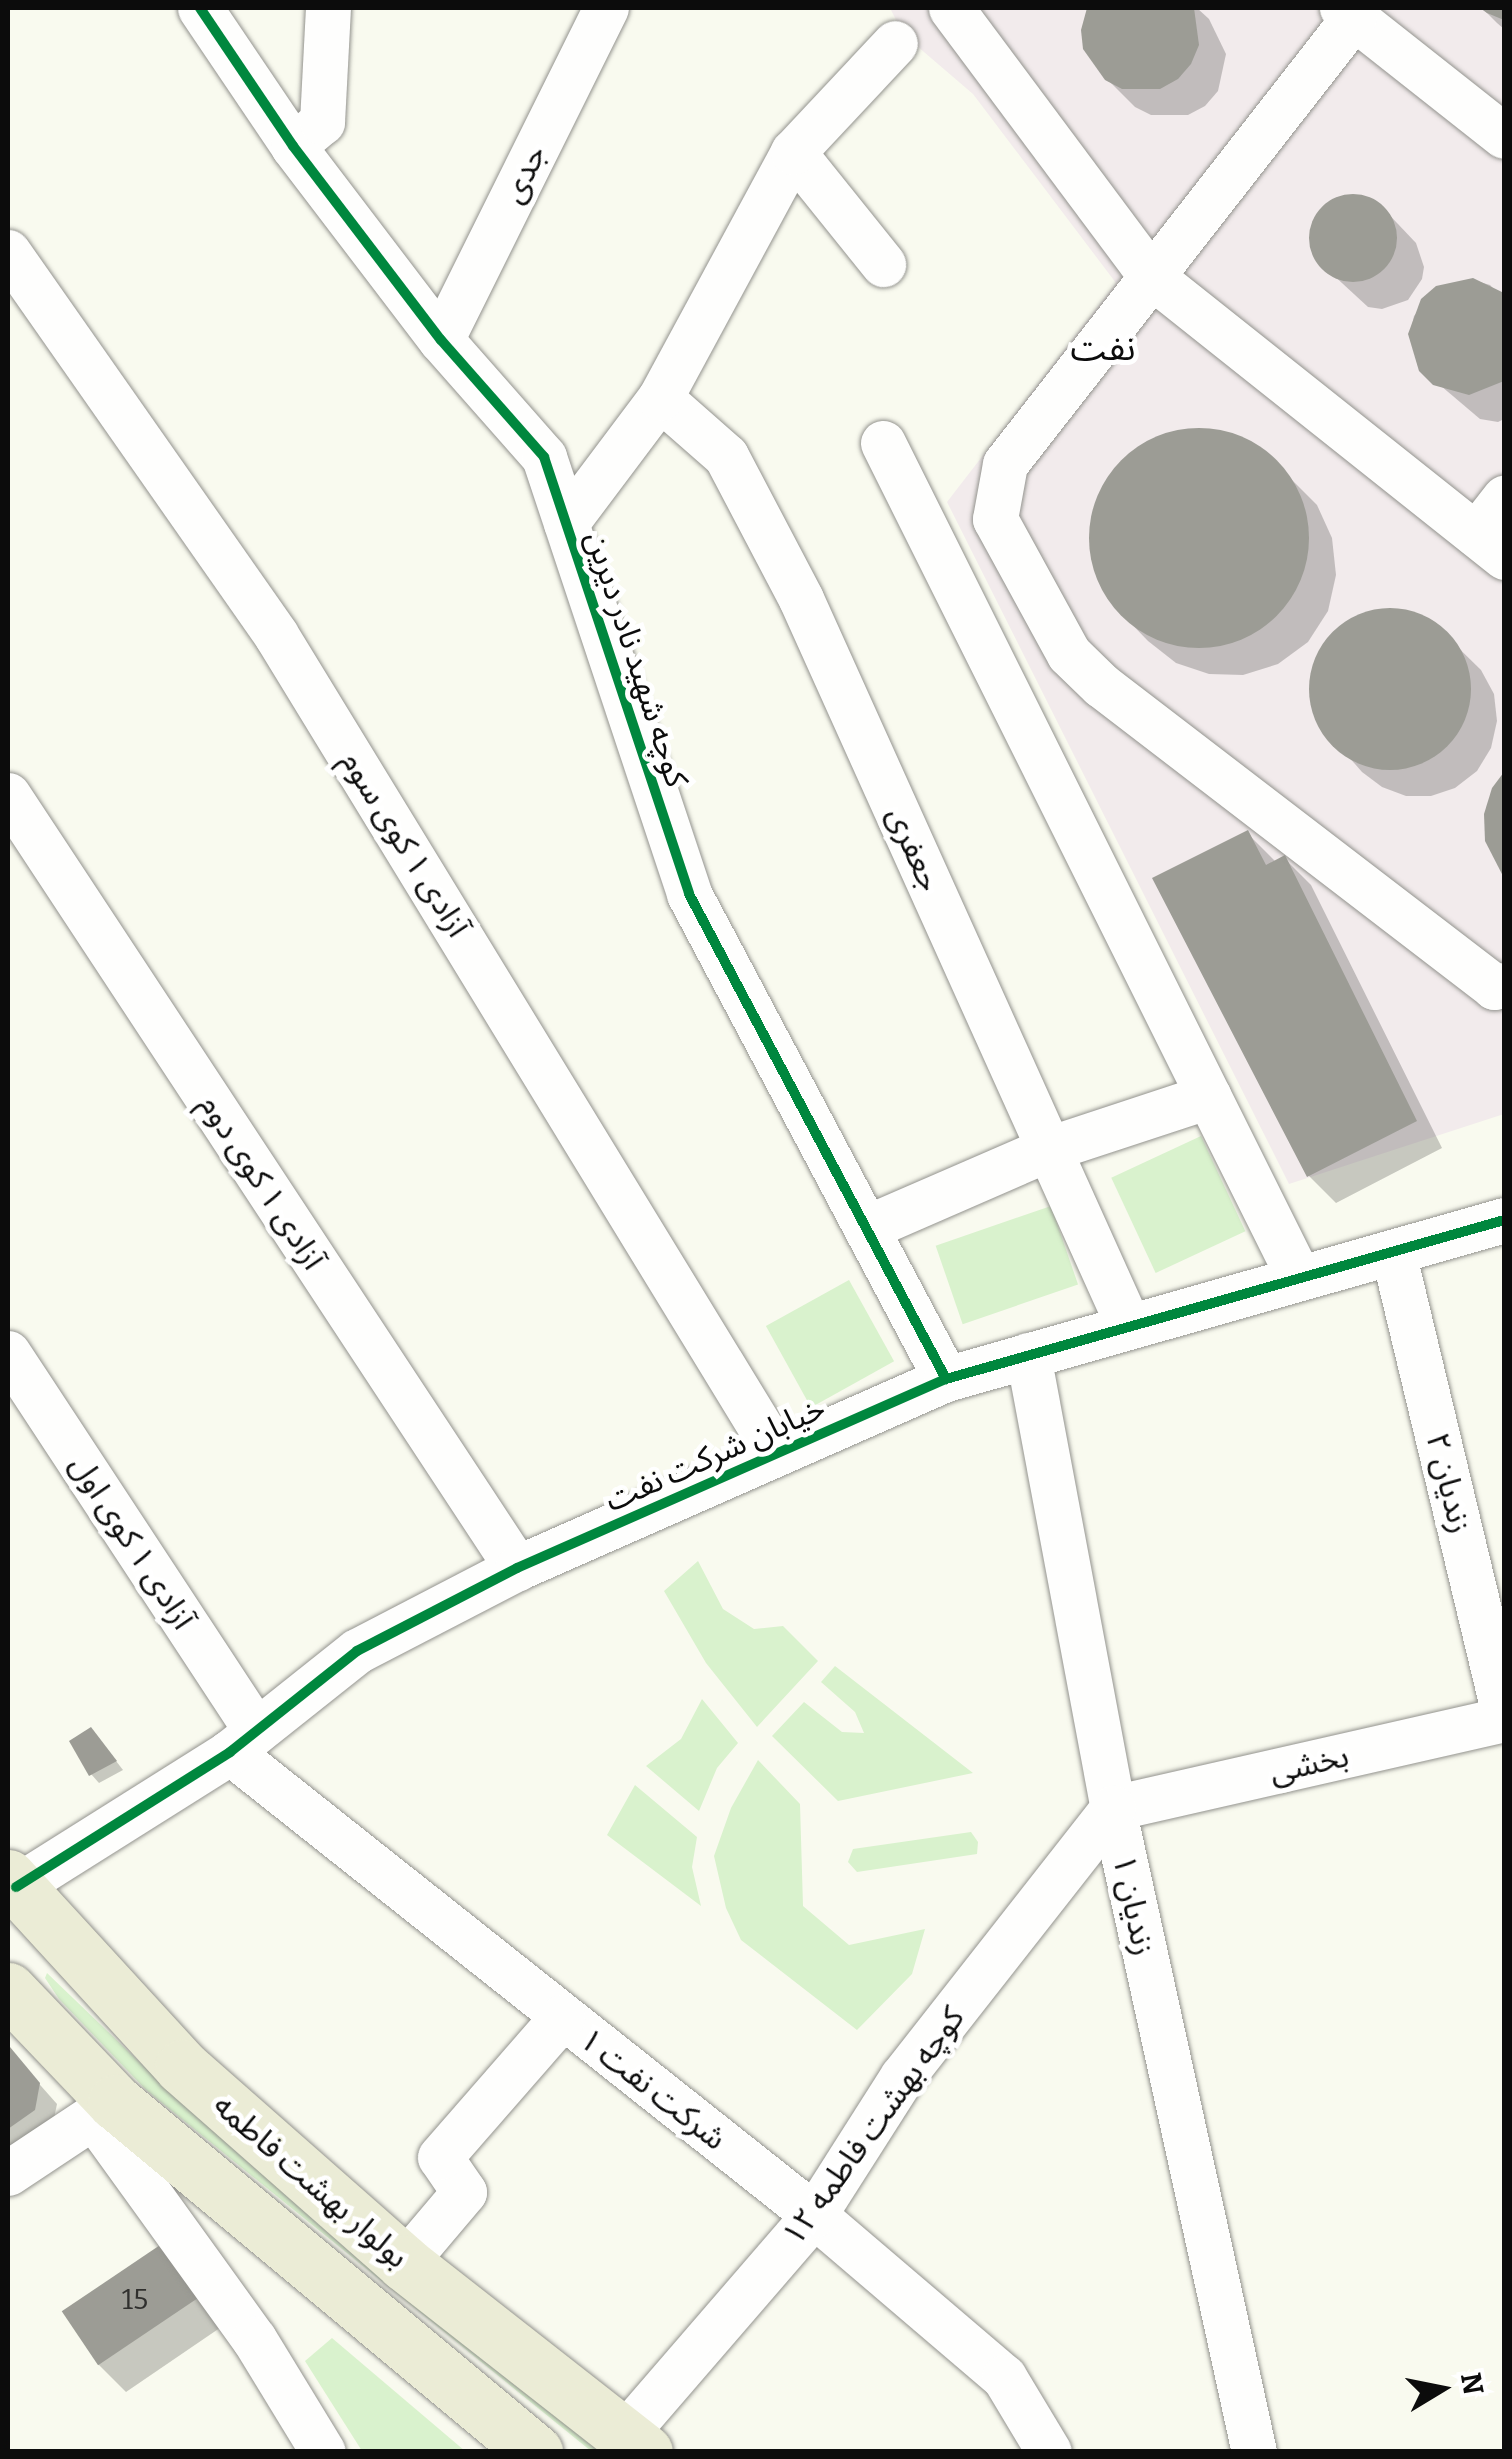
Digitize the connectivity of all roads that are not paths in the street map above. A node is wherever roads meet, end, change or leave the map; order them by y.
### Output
1 (200, 8) edge
2 (328, 8) edge
3 (606, 8) edge
4 (951, 8) edge
5 (1348, 12) edge
6 (896, 43) dead end
7 (1504, 136) edge
8 (294, 146) junction
9 (793, 152) junction
10 (8, 252) edge
11 (883, 264) dead end
12 (1152, 276) junction
13 (441, 340) junction
14 (660, 398) junction
15 (884, 443) dead end
16 (1504, 498) edge
17 (566, 523) junction
18 (1490, 546) edge
19 (8, 795) edge
20 (1504, 985) edge
21 (1208, 1096) junction
22 (1048, 1149) junction
23 (1504, 1220) edge
24 (866, 1228) junction
25 (1393, 1252) junction
26 (1299, 1278) junction
27 (1129, 1327) junction
28 (8, 1353) edge
29 (1028, 1356) junction
30 (946, 1379) junction
31 (776, 1454) junction
32 (517, 1568) junction
33 (1504, 1716) edge
34 (243, 1741) junction
35 (1113, 1808) junction
36 (10, 1886) edge
37 (8, 1990) edge
38 (562, 2017) junction
39 (104, 2109) junction
40 (8, 2173) edge
41 (814, 2215) junction
42 (404, 2263) junction
43 (634, 2444) edge
44 (323, 2452) edge
45 (535, 2452) edge
46 (1049, 2452) edge
47 (1254, 2452) edge

1 - 8 street, کوچه شهید نادر دیرین
2 - 8 street
3 - 13 street, جدی
4 - 12 street
5 - 7 street
5 - 12 street
6 - 9 street
8 - 13 street, کوچه شهید نادر دیرین
9 - 11 street
9 - 14 street
10 - 31 street, آزادی ۱ کوی سوم
12 - 18 street
12 - 20 street
13 - 17 street, کوچه شهید نادر دیرین
14 - 17 street
14 - 22 street, جعفری
15 - 21 street
16 - 18 street
17 - 24 street, کوچه شهید نادر دیرین
19 - 32 street, آزادی ۱ کوی دوم
21 - 22 street
21 - 26 street
22 - 24 street
22 - 27 street, جعفری
23 - 25 street, خیابان شرکت نفت
24 - 30 street, کوچه شهید نادر دیرین
25 - 26 street, خیابان شرکت نفت
25 - 33 street, زندیان ۲
26 - 27 street, خیابان شرکت نفت
27 - 29 street, خیابان شرکت نفت
28 - 34 street, آزادی ۱ کوی اول
29 - 30 street, خیابان شرکت نفت
29 - 35 street, زندیان ۱
30 - 31 street, خیابان شرکت نفت
31 - 32 street, خیابان شرکت نفت
32 - 34 street, خیابان شرکت نفت
33 - 35 street, بخشی
34 - 36 street, خیابان شرکت نفت
34 - 38 street, شرکت نفت ۱
35 - 41 street, کوچه بهشت فاطمه ۱۲
35 - 47 street, زندیان ۱
36 - 42 main road, بولوار بهشت فاطمه
37 - 39 main road, بولوار بهشت فاطمه
38 - 41 street, شرکت نفت ۱
38 - 42 street
39 - 40 street
39 - 44 street
39 - 45 main road, بولوار بهشت فاطمه
41 - 43 street, کوچه بهشت فاطمه ۱۲
41 - 46 street, شرکت نفت ۱
42 - 43 main road, بولوار بهشت فاطمه

